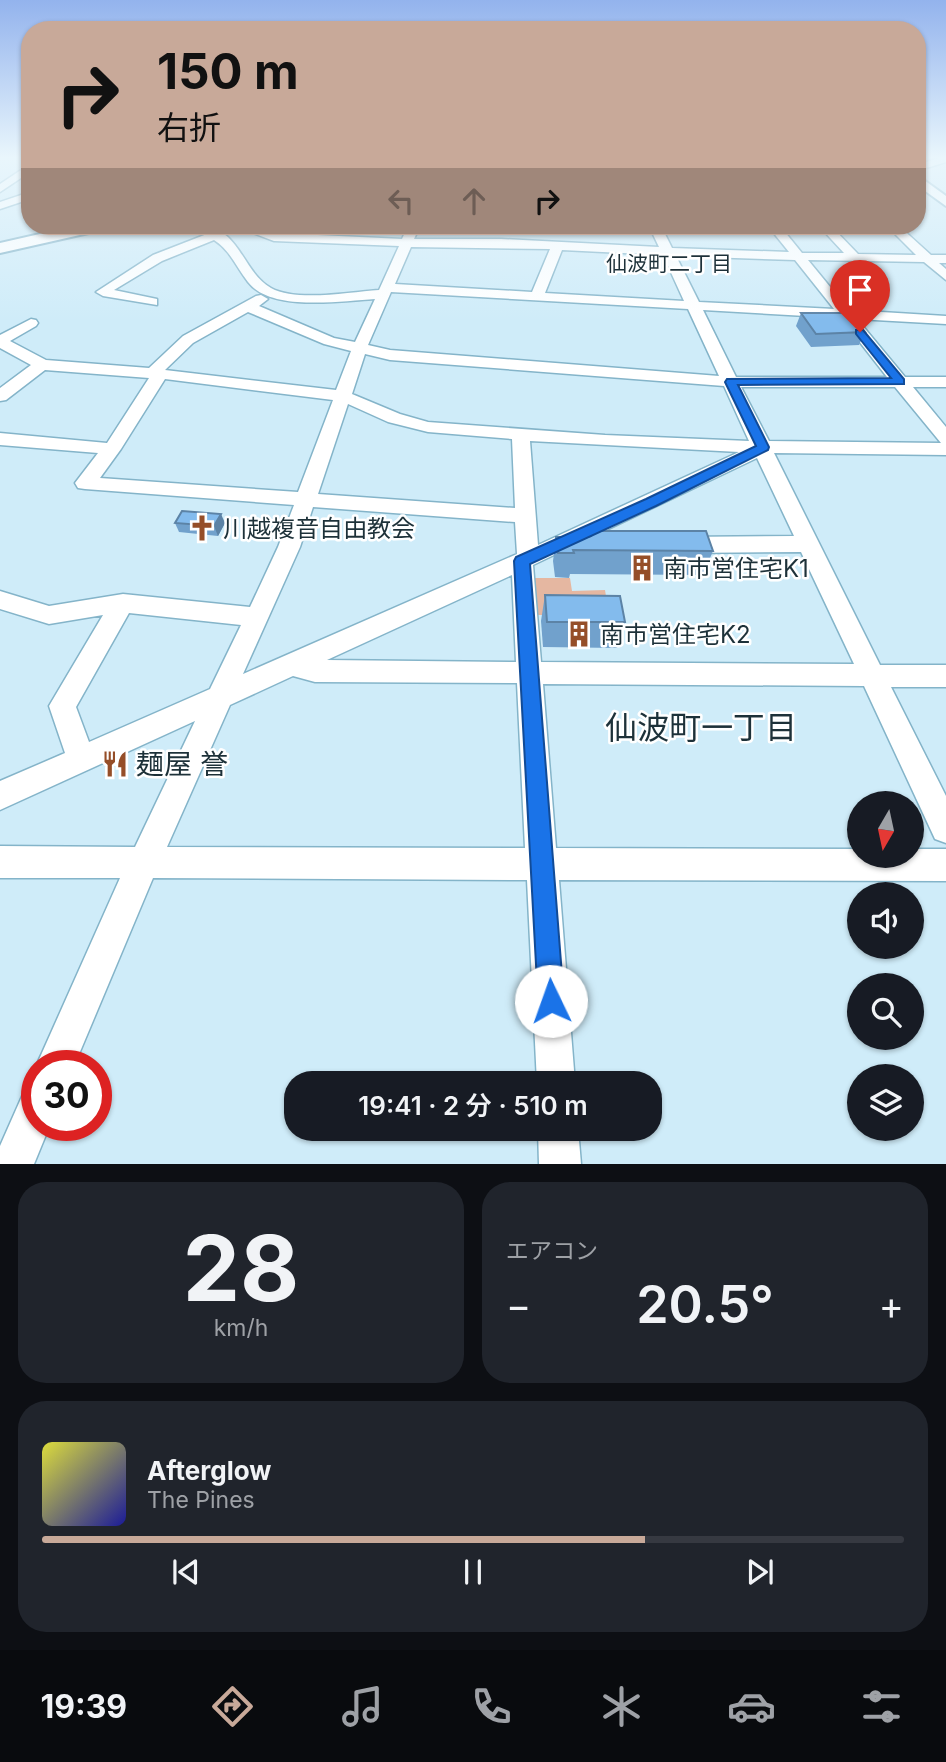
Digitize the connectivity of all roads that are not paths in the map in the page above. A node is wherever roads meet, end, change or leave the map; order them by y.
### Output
1 (46, 235) edge
2 (53, 235) edge
3 (217, 235) joint
4 (268, 235) edge
5 (340, 235) edge
6 (460, 235) edge
7 (660, 235) edge
8 (781, 235) edge
9 (833, 235) edge
10 (903, 235) edge
11 (410, 237) edge
12 (338, 239) junction
13 (451, 242) junction
14 (558, 245) junction
15 (0, 246) edge
16 (668, 252) junction
17 (799, 257) junction
18 (855, 258) junction
19 (928, 259) junction
20 (946, 259) edge
21 (946, 276) edge
22 (386, 291) junction
23 (270, 293) junction
24 (537, 297) junction
25 (152, 302) dead end
26 (247, 306) junction
27 (693, 306) junction
28 (845, 314) junction
29 (946, 320) edge
30 (31, 323) dead end
31 (0, 342) edge
32 (360, 346) junction
33 (42, 365) junction
34 (156, 374) junction
35 (731, 382) junction
36 (900, 382) junction
37 (946, 382) edge
38 (0, 396) edge
39 (343, 397) junction
40 (521, 435) junction
41 (0, 439) edge
42 (946, 439) edge
43 (763, 447) junction
44 (112, 449) junction
45 (946, 449) edge
46 (308, 500) junction
47 (527, 516) junction
48 (567, 540) junction
49 (810, 544) junction
50 (605, 545) edge
51 (661, 545) edge
52 (525, 560) junction
53 (0, 600) edge
54 (123, 603) junction
55 (258, 617) junction
56 (290, 665) junction
57 (529, 673) junction
58 (875, 676) junction
59 (946, 677) edge
60 (218, 699) junction
61 (82, 760) junction
62 (0, 796) edge
63 (946, 828) edge
64 (0, 862) edge
65 (143, 864) junction
66 (543, 864) junction
67 (946, 865) edge
68 (62, 1050) edge
69 (555, 1071) edge
70 (23, 1141) edge
71 (559, 1141) edge
72 (13, 1164) edge
73 (560, 1164) edge

1 - 15 highway
2 - 15 highway
3 - 23 street
3 - 25 street
4 - 12 street
5 - 12 street
6 - 13 street
7 - 16 street
8 - 17 street
9 - 18 street
10 - 19 street
11 - 12 street
11 - 13 street
11 - 22 street
13 - 14 street
14 - 16 street
14 - 24 street
16 - 17 street
16 - 27 street
17 - 18 street
17 - 28 street
18 - 19 street
19 - 20 street
19 - 21 street
22 - 23 street
22 - 24 street
22 - 32 street
23 - 26 street
24 - 27 street
26 - 32 street
26 - 34 street
27 - 28 street
27 - 35 street
28 - 29 street
28 - 36 street
30 - 31 street
31 - 33 street
32 - 35 street
32 - 39 street
33 - 34 street
33 - 38 street
34 - 39 street
34 - 44 street
35 - 36 street
35 - 43 street
36 - 37 street
36 - 42 street
39 - 40 street
39 - 46 street
40 - 43 street
40 - 47 street
41 - 44 street
43 - 45 street
43 - 48 street
43 - 49 street
44 - 46 street
46 - 47 street
46 - 55 street
47 - 52 street
48 - 50 street
48 - 52 street
49 - 51 street
49 - 58 street
52 - 56 street
52 - 57 street
53 - 54 street
54 - 55 street
54 - 61 street
55 - 60 street
56 - 57 street
56 - 60 street
57 - 58 street
57 - 66 street
58 - 59 street
58 - 63 street
60 - 61 street
60 - 65 street
61 - 62 street
64 - 65 street
65 - 66 street
65 - 68 street
66 - 67 street
66 - 69 street
70 - 72 street
71 - 73 street

